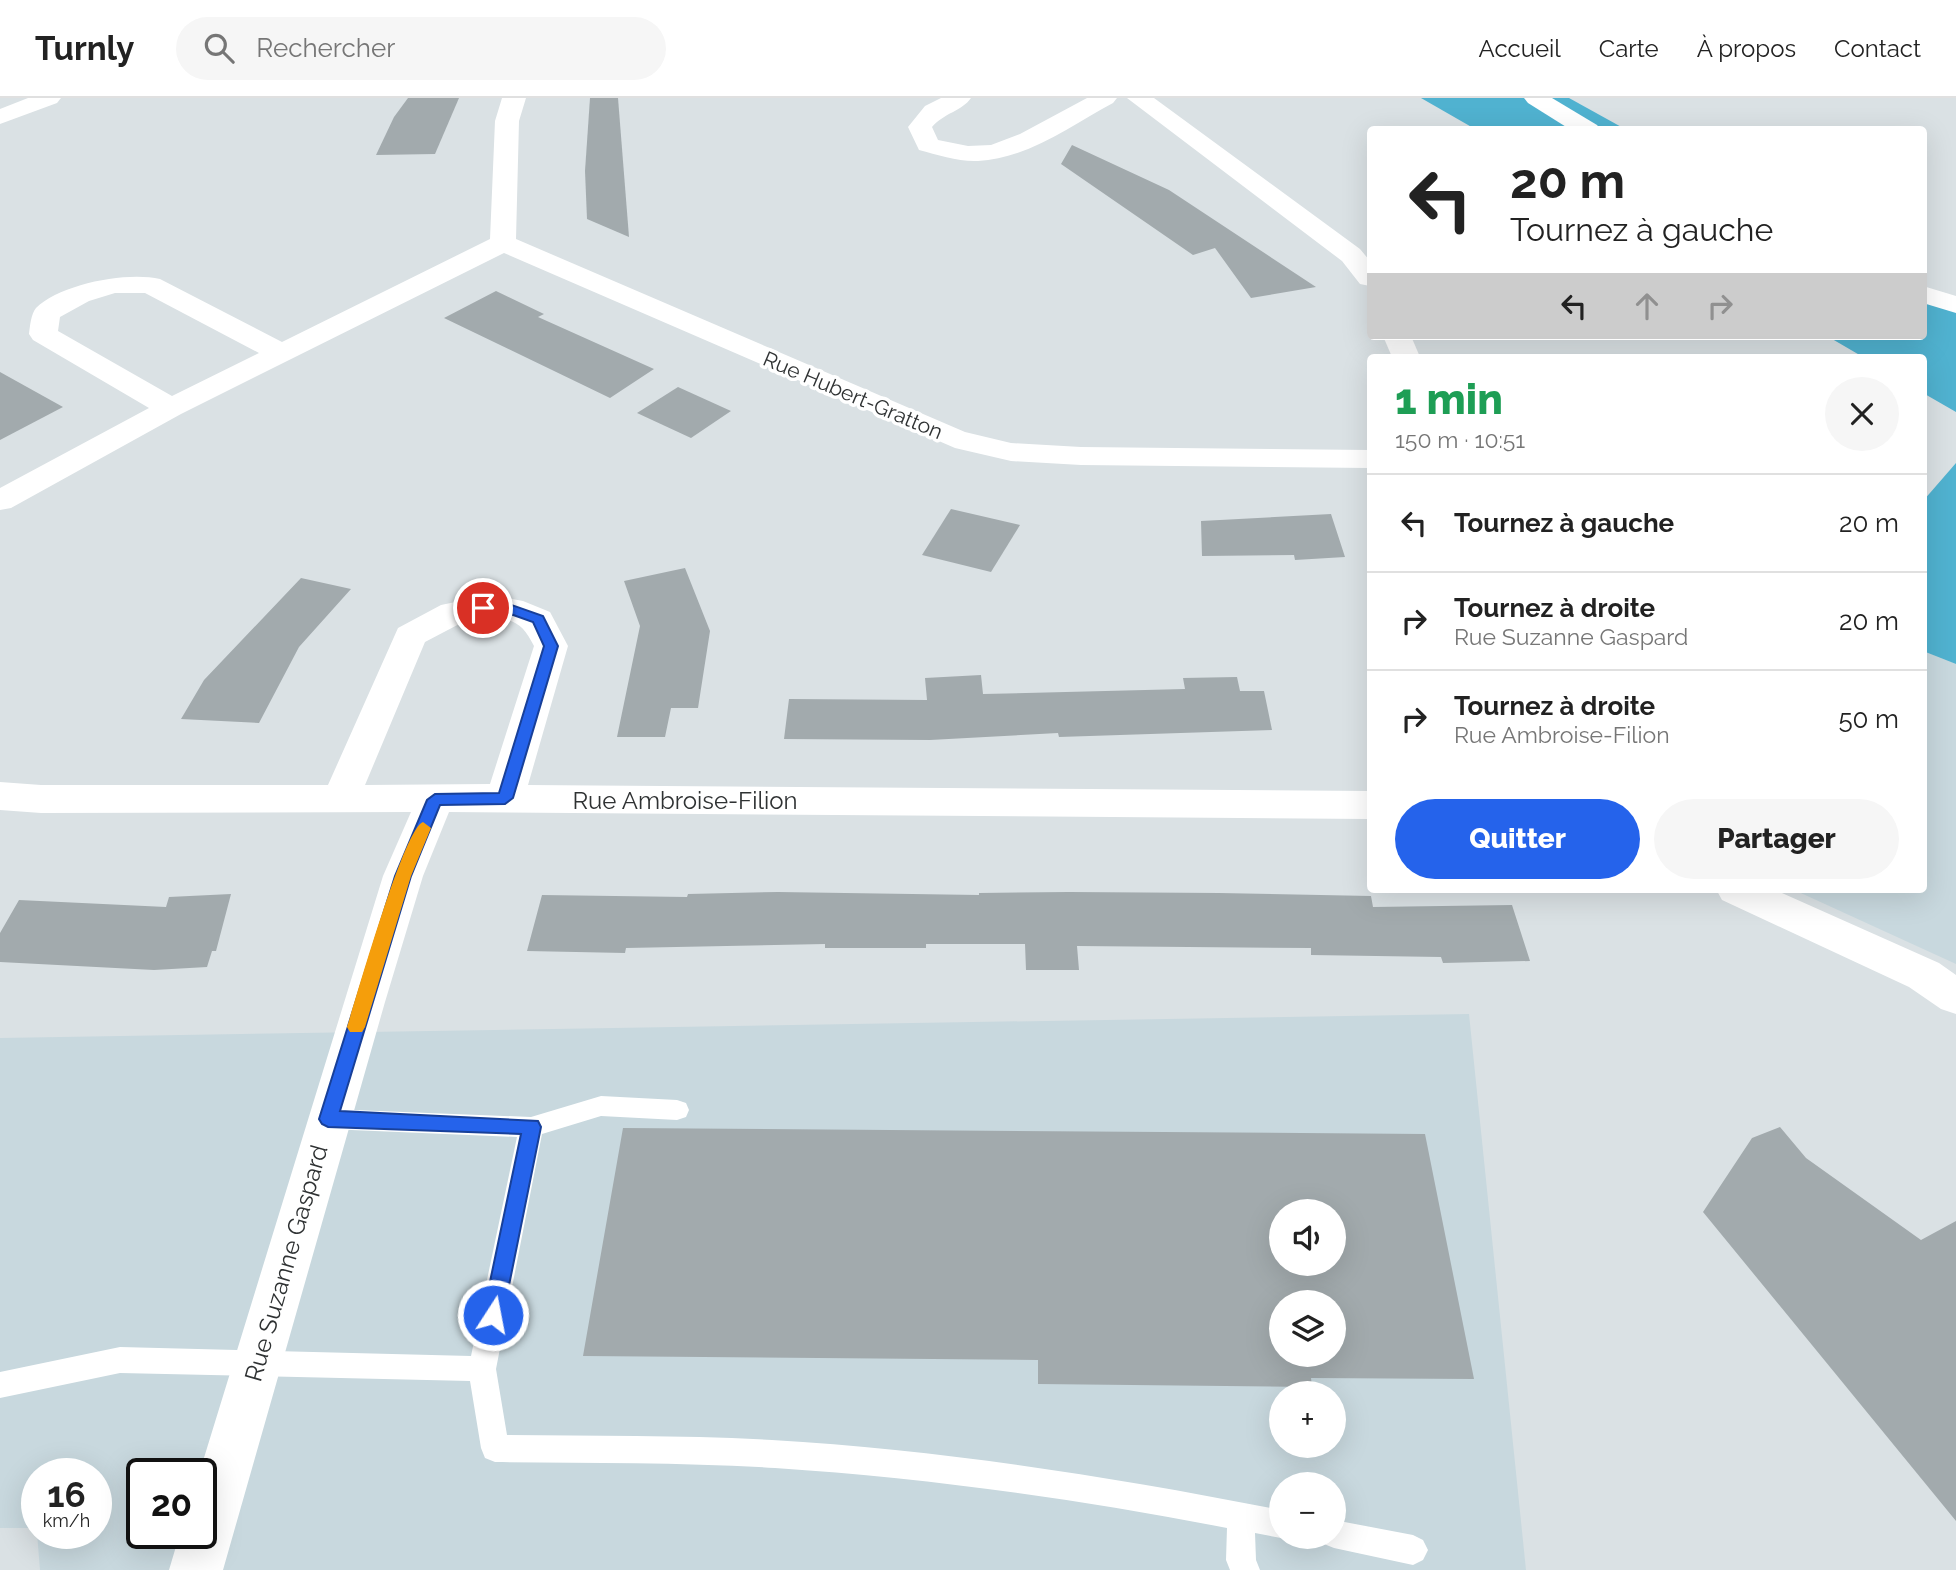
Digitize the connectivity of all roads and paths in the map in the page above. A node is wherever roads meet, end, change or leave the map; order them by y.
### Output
1 (49, 98) edge
2 (514, 98) edge
3 (959, 98) edge
4 (1105, 98) edge
5 (1139, 98) edge
6 (1536, 98) edge
7 (0, 117) edge
8 (1583, 126) edge
9 (503, 243) junction
10 (1367, 274) edge
11 (1927, 295) edge
12 (1956, 305) edge
13 (281, 353) junction
14 (171, 408) junction
15 (1367, 459) edge
16 (0, 500) edge
17 (0, 796) edge
18 (341, 798) junction
19 (505, 798) junction
20 (435, 800) junction
21 (1367, 805) edge
22 (1745, 893) edge
23 (1956, 997) edge
24 (677, 1110) dead end
25 (328, 1119) junction
26 (531, 1127) junction
27 (256, 1363) junction
28 (481, 1368) junction
29 (0, 1385) edge
30 (1241, 1516) junction
31 (1269, 1522) edge
32 (1346, 1536) edge
33 (1413, 1550) dead end
34 (195, 1570) edge
35 (1244, 1570) edge

1 - 7 street
2 - 9 street
3 - 4 street
5 - 10 street
6 - 8 street
9 - 13 street
9 - 15 street, Rue Hubert-Gratton
11 - 12 street
13 - 14 street
13 - 14 street
14 - 16 street
17 - 18 street, Rue Ambroise-Filion
18 - 19 street
18 - 20 street, Rue Ambroise-Filion
19 - 20 street, Rue Ambroise-Filion
19 - 21 street, Rue Ambroise-Filion
20 - 25 street, Rue Suzanne Gaspard
22 - 23 street
24 - 26 lane
25 - 26 lane
25 - 27 street, Rue Suzanne Gaspard
26 - 28 lane
27 - 28 lane
27 - 29 lane
27 - 34 street, Rue Suzanne Gaspard
28 - 30 lane
30 - 31 lane
30 - 35 lane
32 - 33 lane

